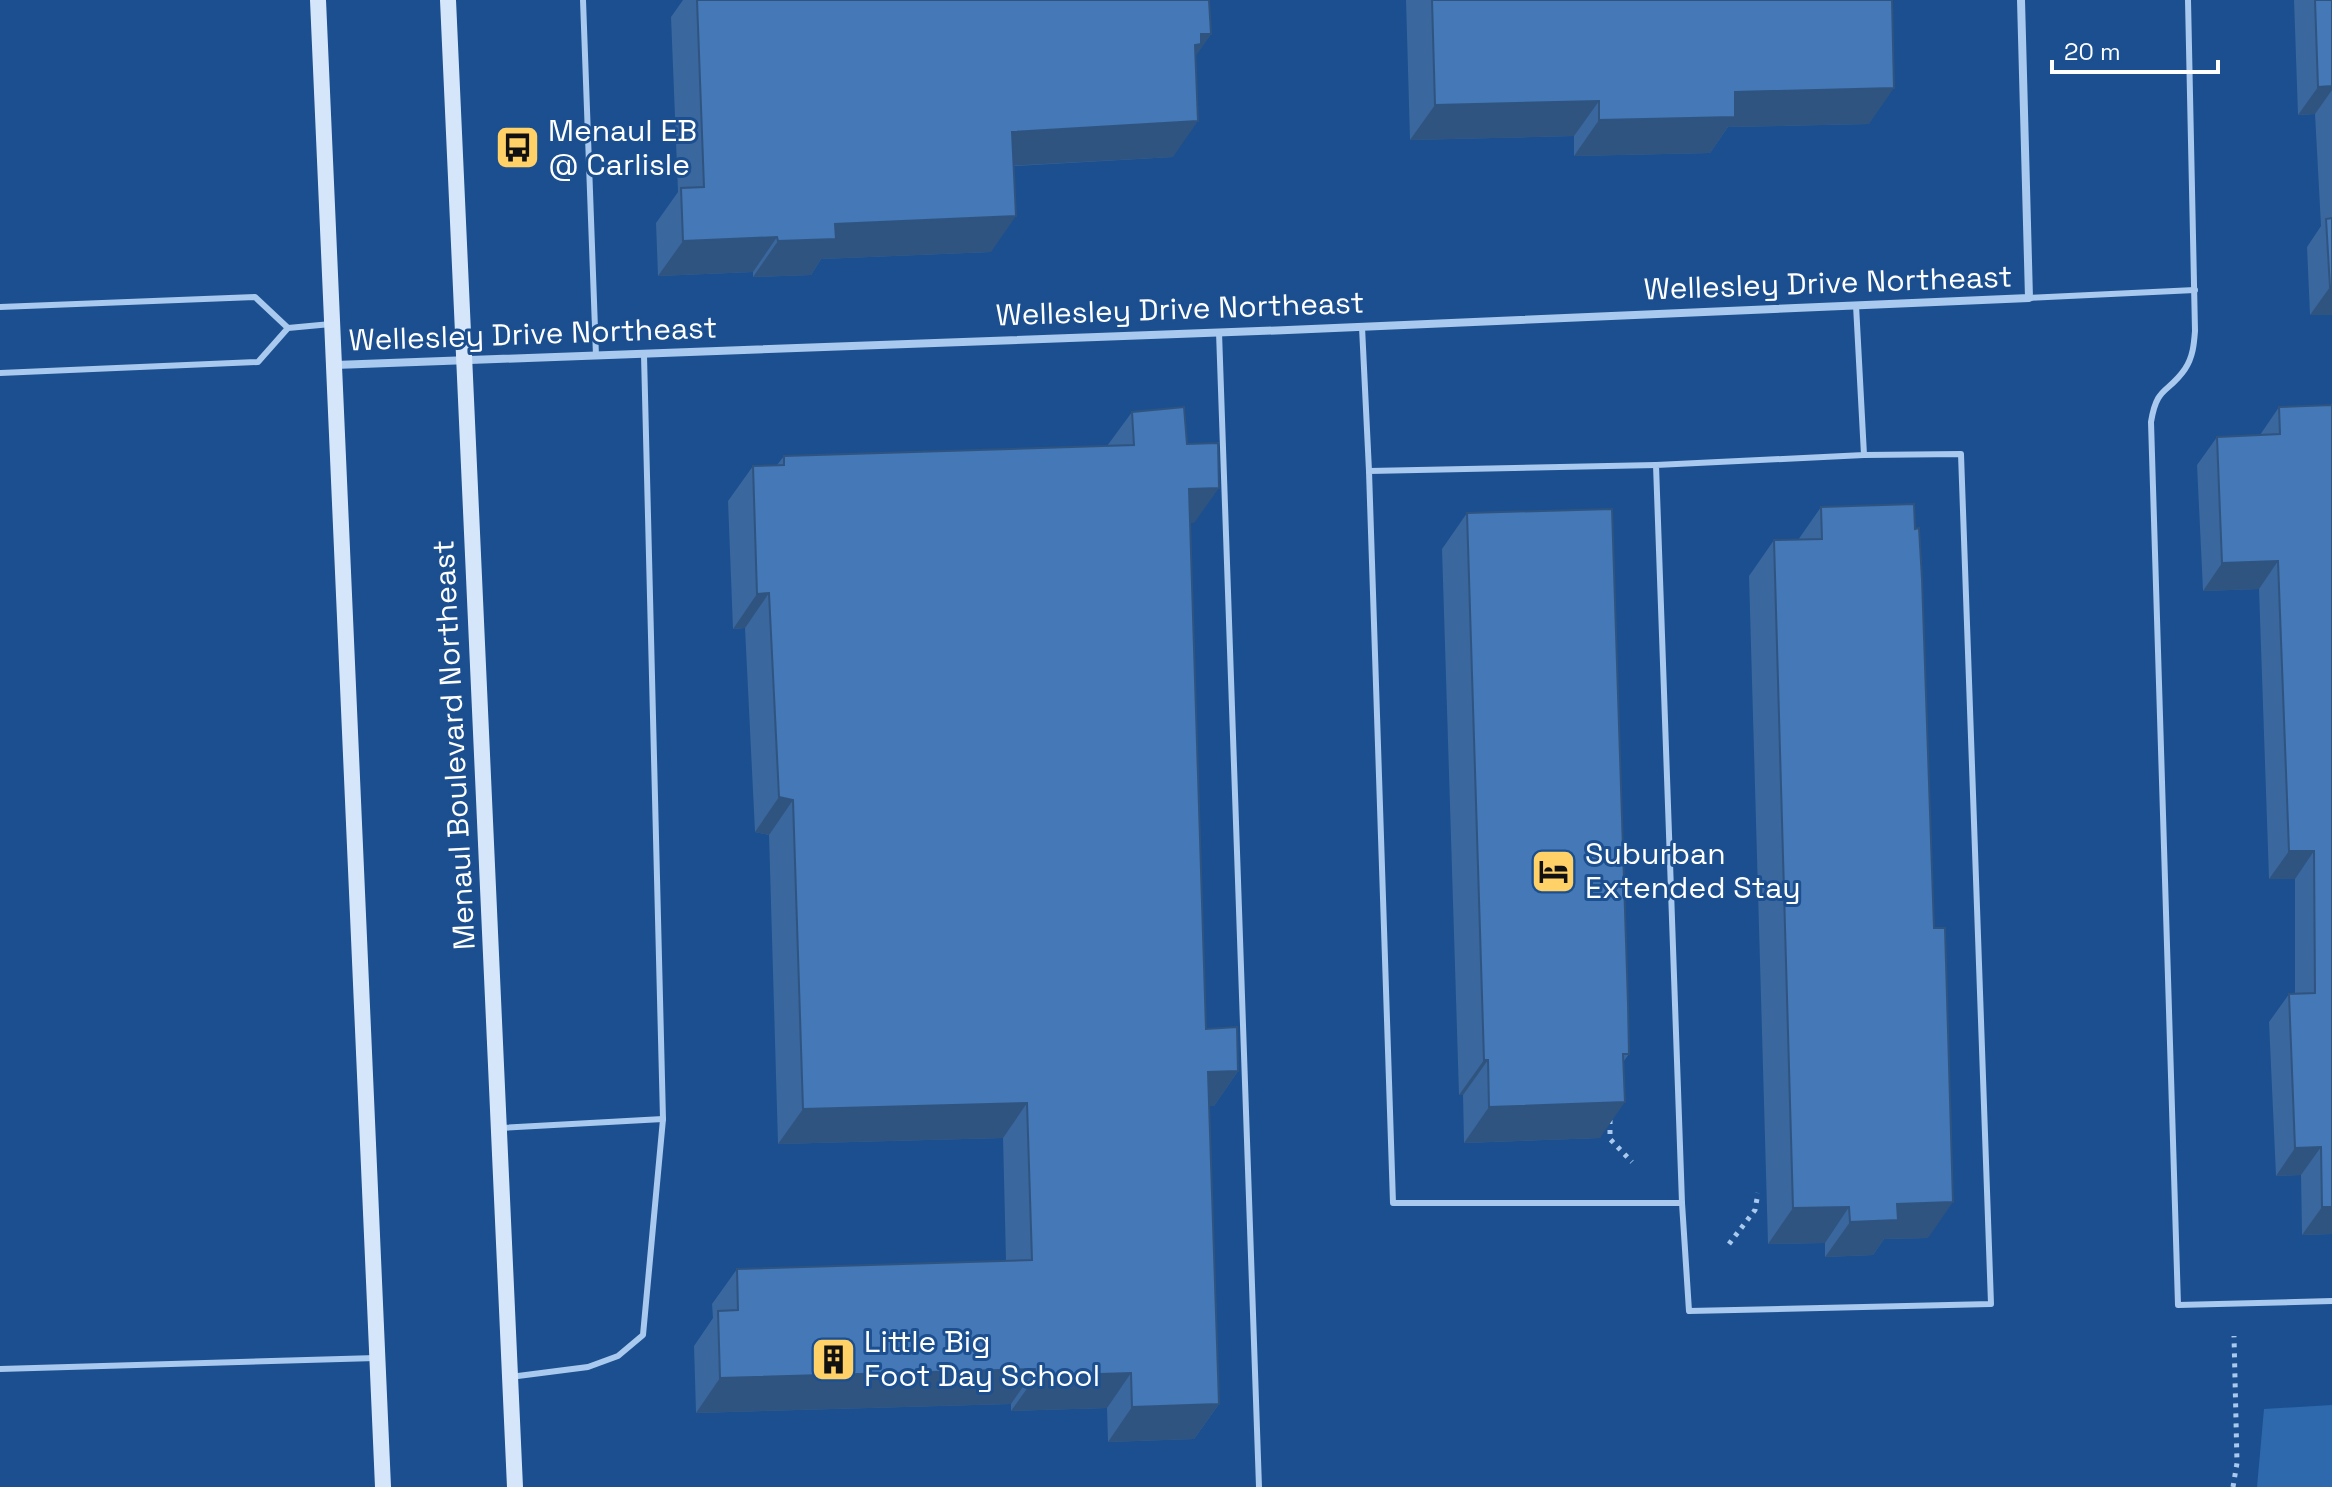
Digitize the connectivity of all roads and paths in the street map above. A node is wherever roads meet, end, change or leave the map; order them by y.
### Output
1 (318, 0) edge
2 (448, 0) edge
3 (583, 0) edge
4 (2021, 0) edge
5 (2188, 0) edge
6 (2195, 290) junction
7 (2029, 298) junction
8 (1856, 305) junction
9 (0, 307) edge
10 (331, 324) junction
11 (1362, 327) junction
12 (288, 328) junction
13 (1219, 332) junction
14 (644, 355) junction
15 (596, 356) junction
16 (465, 362) junction
17 (334, 365) junction
18 (0, 373) edge
19 (1864, 455) junction
20 (1656, 465) junction
21 (1369, 471) junction
22 (1610, 1110) edge
23 (663, 1119) junction
24 (499, 1128) junction
25 (1632, 1162) dead end
26 (1758, 1193) dead end
27 (1682, 1203) junction
28 (1729, 1244) dead end
29 (2332, 1301) edge
30 (2234, 1335) dead end
31 (378, 1358) junction
32 (0, 1369) edge
33 (510, 1377) junction
34 (383, 1487) edge
35 (515, 1487) edge
36 (1259, 1487) edge
37 (2233, 1487) edge

1 - 10 main road
2 - 16 main road, Menaul Boulevard Northeast
3 - 15 lane
4 - 7 street
5 - 6 lane
6 - 7 lane
6 - 29 lane
7 - 8 street, Wellesley Drive Northeast
8 - 11 street, Wellesley Drive Northeast
8 - 19 lane
9 - 12 lane
10 - 12 lane
10 - 17 main road
11 - 13 street, Wellesley Drive Northeast
11 - 21 lane
12 - 18 lane
13 - 14 street, Wellesley Drive Northeast
13 - 36 lane
14 - 15 street, Wellesley Drive Northeast
14 - 23 lane
15 - 16 street, Wellesley Drive Northeast
16 - 17 street, Wellesley Drive Northeast
16 - 24 main road, Menaul Boulevard Northeast
17 - 31 main road
19 - 20 lane
19 - 27 lane
20 - 21 lane
20 - 27 lane
21 - 27 lane
22 - 25 path
23 - 24 lane
23 - 33 lane
24 - 33 main road, Menaul Boulevard Northeast
26 - 28 path
30 - 37 path
31 - 32 lane
31 - 34 main road
33 - 35 main road, Menaul Boulevard Northeast

